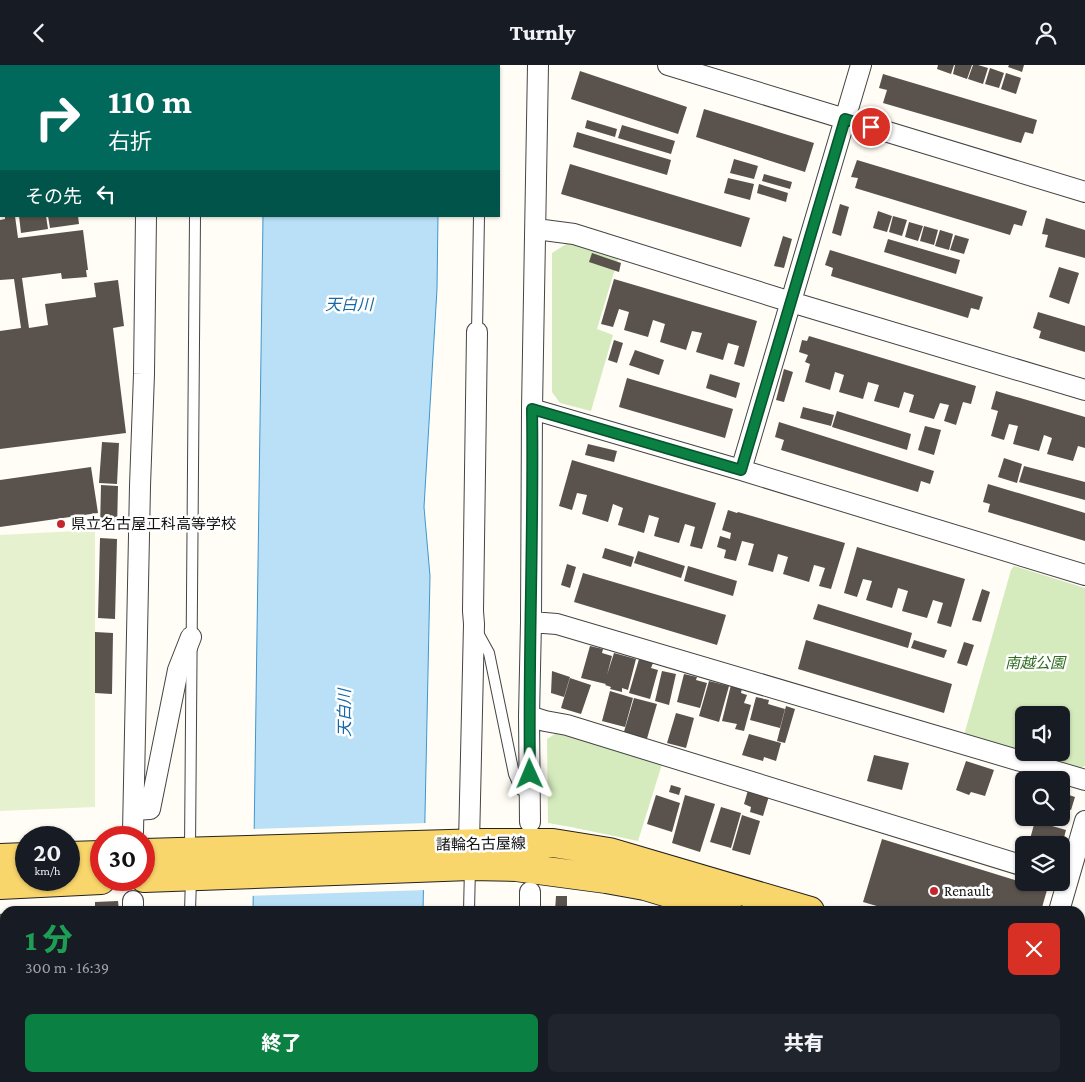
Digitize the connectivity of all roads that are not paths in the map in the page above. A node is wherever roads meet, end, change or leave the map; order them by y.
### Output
1 (538, 65) edge
2 (668, 65) edge
3 (861, 65) edge
4 (845, 119) junction
5 (1085, 192) edge
6 (146, 217) edge
7 (195, 217) edge
8 (479, 217) edge
9 (536, 229) junction
10 (791, 302) junction
11 (477, 332) joint
12 (1085, 390) edge
13 (532, 409) junction
14 (741, 470) junction
15 (1085, 575) edge
16 (531, 622) junction
17 (474, 625) junction
18 (191, 637) junction
19 (529, 716) junction
20 (1085, 780) edge
21 (530, 793) junction
22 (134, 810) junction
23 (1085, 821) edge
24 (530, 823) dead end
25 (136, 826) edge
26 (155, 849) edge
27 (465, 855) junction
28 (15, 857) edge
29 (0, 858) edge
30 (1015, 862) edge
31 (194, 864) junction
32 (1070, 864) edge
33 (90, 881) edge
34 (0, 885) edge
35 (1063, 891) edge
36 (137, 897) edge
37 (190, 906) edge
38 (469, 906) edge
39 (711, 906) edge
40 (793, 906) edge
41 (1060, 906) edge

1 - 9 street
2 - 4 street
3 - 4 street
4 - 5 street
4 - 10 street
6 - 22 street
7 - 18 lane
8 - 11 lane
9 - 10 street
9 - 13 street
10 - 12 street
10 - 14 street
11 - 17 street
13 - 14 street
13 - 16 street
14 - 15 street
16 - 19 street
16 - 20 street
17 - 21 lane
17 - 27 street
18 - 22 street
18 - 31 lane
19 - 21 street
19 - 30 street
21 - 24 street
22 - 25 street
23 - 32 street
26 - 31 main road, 諸輪名古屋線
27 - 31 main road, 諸輪名古屋線
27 - 38 lane
27 - 39 main road, 諸輪名古屋線
27 - 40 main road, 諸輪名古屋線
28 - 29 main road
31 - 36 main road, 諸輪名古屋線
31 - 37 lane
33 - 34 main road
35 - 41 street

